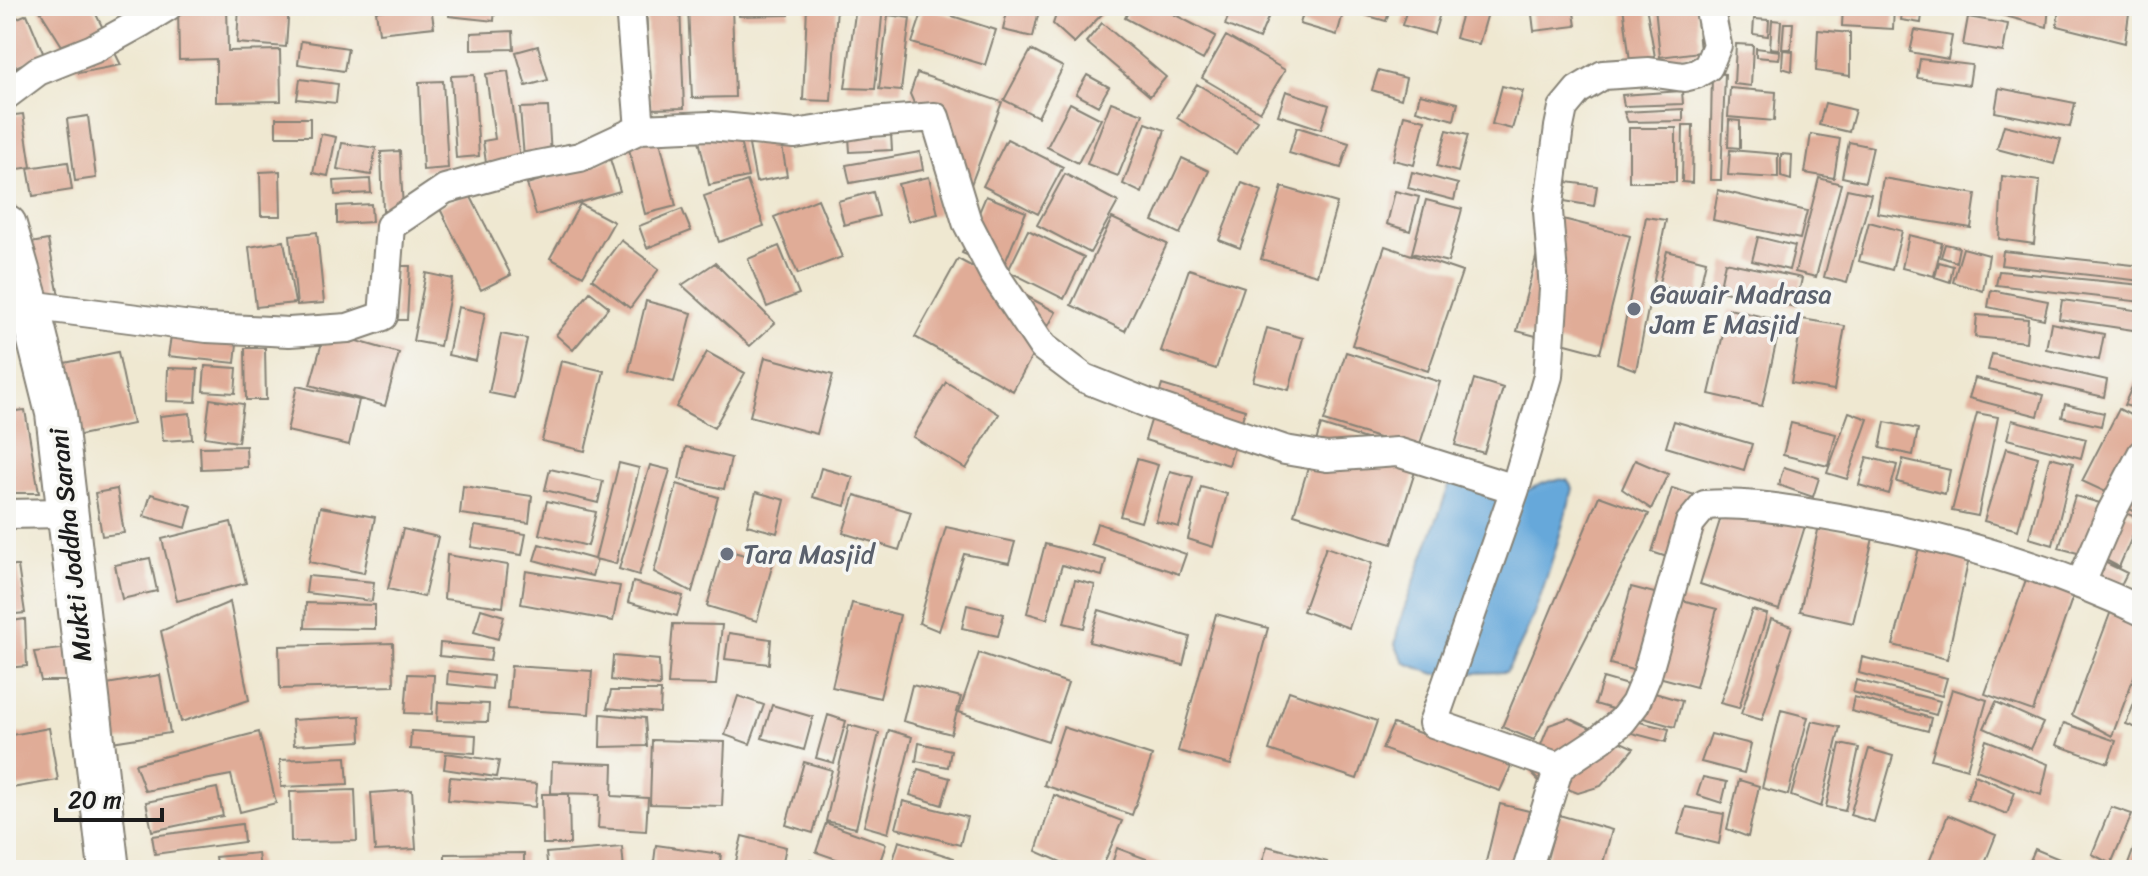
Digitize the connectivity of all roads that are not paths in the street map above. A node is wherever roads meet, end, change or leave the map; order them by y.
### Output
1 (168, 6) edge
2 (630, 6) edge
3 (1709, 6) edge
4 (6, 95) edge
5 (640, 129) junction
6 (6, 225) edge
7 (29, 305) junction
8 (2142, 454) edge
9 (1515, 489) junction
10 (66, 513) junction
11 (6, 514) edge
12 (2081, 583) junction
13 (2142, 611) edge
14 (1559, 767) junction
15 (109, 870) edge
16 (1527, 870) edge

1 - 4 street
2 - 5 street
3 - 9 street
5 - 7 street
5 - 9 street
6 - 7 street, Mukti Joddha Sarani
7 - 10 street, Mukti Joddha Sarani
8 - 12 street
9 - 14 street
10 - 11 street
10 - 15 street, Mukti Joddha Sarani
12 - 13 street
12 - 14 street
14 - 16 street

